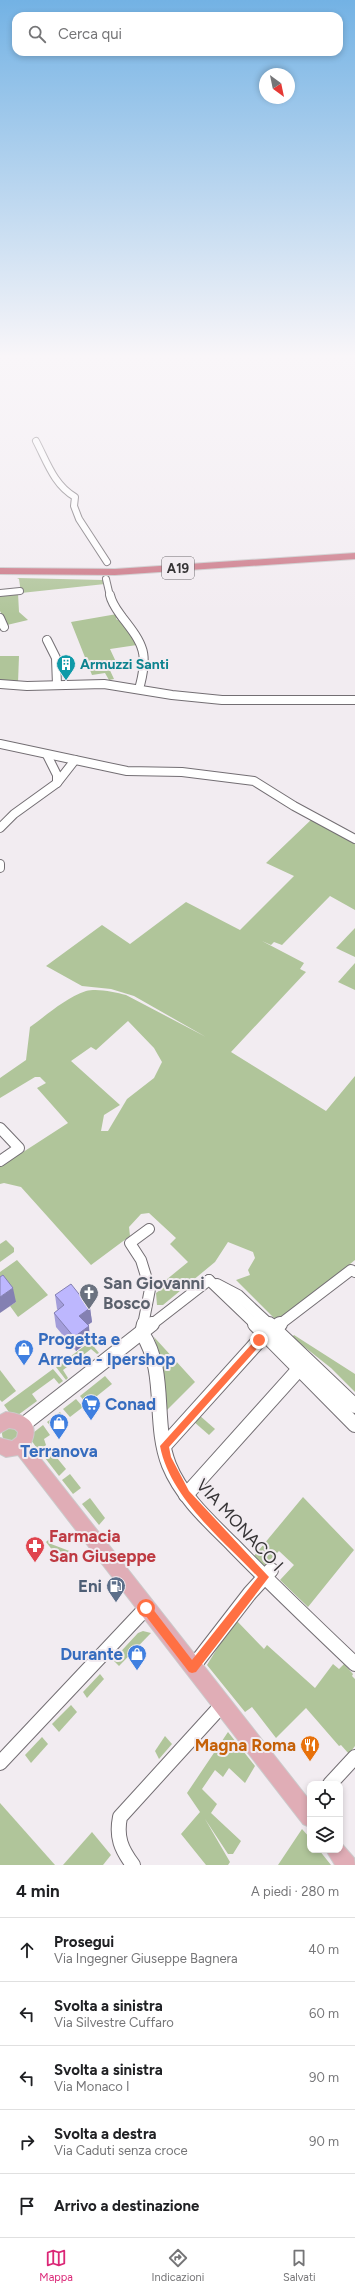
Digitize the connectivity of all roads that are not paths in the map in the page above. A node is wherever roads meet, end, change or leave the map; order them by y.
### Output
1 (36, 441) dead end
2 (355, 551) edge
3 (355, 556) edge
4 (107, 562) dead end
5 (0, 565) edge
6 (0, 571) edge
7 (106, 579) dead end
8 (20, 591) dead end
9 (0, 593) edge
10 (0, 618) edge
11 (4, 627) dead end
12 (47, 640) dead end
13 (0, 684) edge
14 (57, 685) junction
15 (139, 689) junction
16 (355, 700) edge
17 (0, 744) edge
18 (47, 756) junction
19 (75, 760) junction
20 (69, 770) junction
21 (56, 772) junction
22 (57, 783) junction
23 (0, 828) edge
24 (355, 839) edge
25 (0, 864) edge
26 (0, 868) edge
27 (0, 1128) edge
28 (0, 1161) edge
29 (149, 1229) dead end
30 (355, 1272) edge
31 (270, 1332) junction
32 (142, 1333) junction
33 (300, 1368) junction
34 (355, 1406) edge
35 (1, 1422) edge
36 (23, 1424) junction
37 (355, 1425) edge
38 (0, 1446) edge
39 (21, 1446) junction
40 (164, 1446) junction
41 (186, 1495) junction
42 (267, 1573) junction
43 (146, 1608) junction
44 (355, 1664) edge
45 (192, 1668) junction
46 (222, 1705) junction
47 (355, 1757) edge
48 (0, 1763) edge
49 (333, 1781) edge
50 (307, 1813) edge
51 (338, 1853) edge
52 (133, 1865) edge
53 (347, 1865) edge

1 - 4 street
2 - 5 highway, A19
3 - 6 highway, A19
7 - 15 street
8 - 9 street
10 - 11 street
12 - 14 street
13 - 14 street
14 - 15 street
15 - 16 street
17 - 18 street
18 - 19 street
18 - 21 street
19 - 20 street
19 - 24 street
20 - 21 street
20 - 22 street
21 - 22 street
22 - 23 street
25 - 26 street
27 - 28 street
29 - 32 street
30 - 31 street
31 - 32 street
31 - 33 street
31 - 34 street
31 - 40 street
32 - 36 street
32 - 40 street, VIA MONACO I
33 - 37 street
33 - 41 street
35 - 36 main road
36 - 39 main road
38 - 39 main road
39 - 43 main road
40 - 41 street, VIA MONACO I
41 - 42 street, VIA MONACO I
42 - 44 street, VIA MONACO I
42 - 45 street
43 - 45 main road
43 - 48 street
45 - 46 main road
46 - 50 main road
46 - 52 street
47 - 49 street
51 - 53 main road

